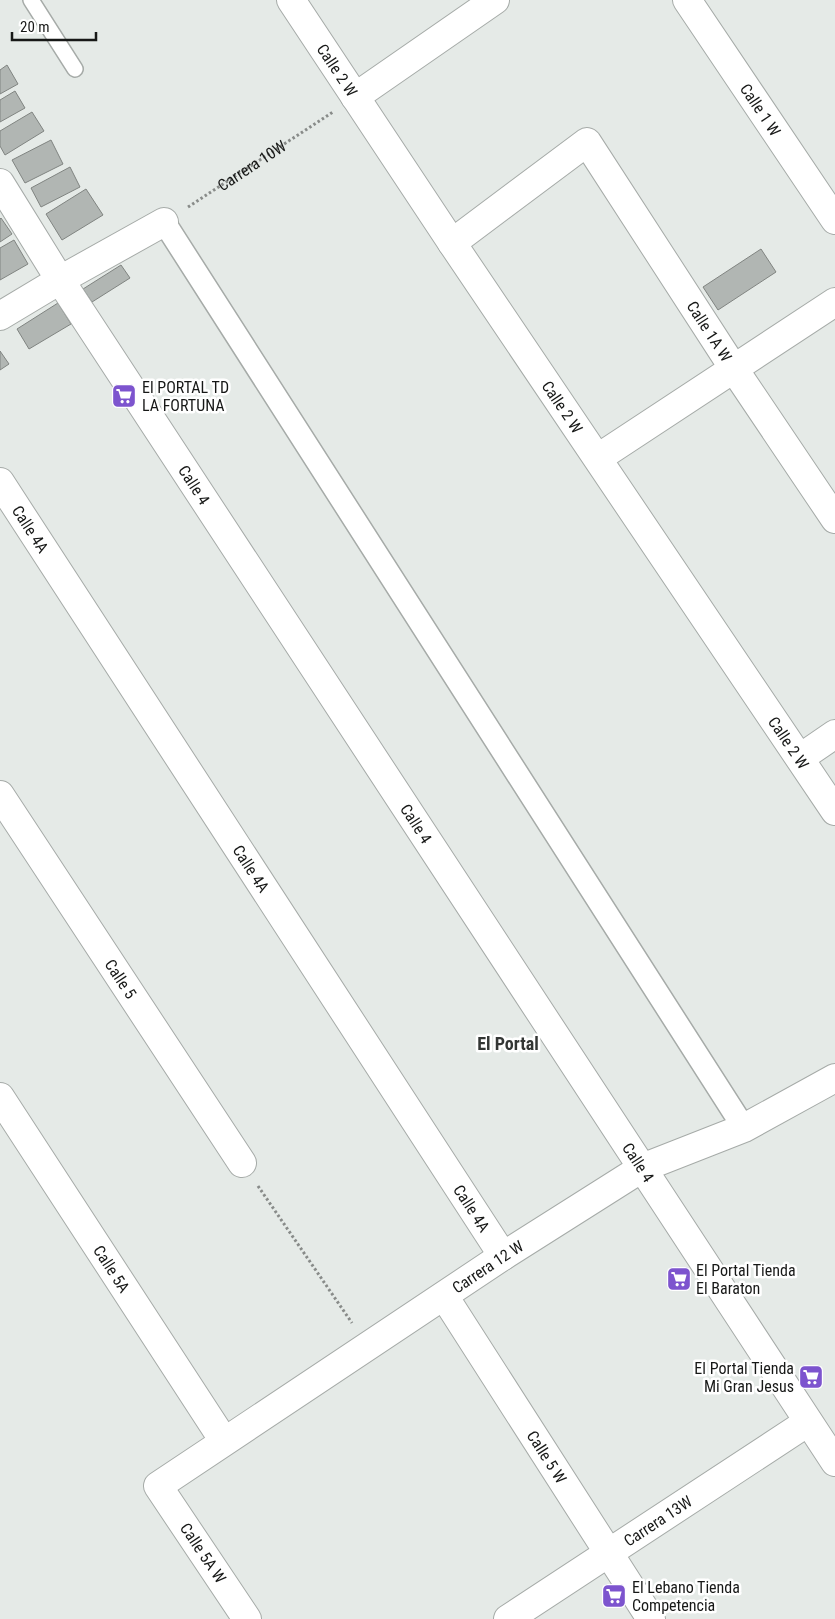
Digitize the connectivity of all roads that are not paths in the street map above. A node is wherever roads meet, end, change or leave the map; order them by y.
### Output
1 (32, 0) edge
2 (291, 0) edge
3 (495, 0) edge
4 (687, 0) edge
5 (75, 68) dead end
6 (355, 97) junction
7 (0, 183) edge
8 (835, 220) edge
9 (164, 222) joint
10 (452, 242) junction
11 (60, 280) junction
12 (835, 302) edge
13 (0, 316) edge
14 (734, 369) junction
15 (598, 458) junction
16 (0, 482) edge
17 (835, 519) edge
18 (835, 734) edge
19 (800, 758) junction
20 (0, 795) edge
21 (835, 811) edge
22 (835, 1078) edge
23 (0, 1097) edge
24 (744, 1128) junction
25 (242, 1163) road end
26 (642, 1168) junction
27 (503, 1256) junction
28 (444, 1296) junction
29 (808, 1422) junction
30 (224, 1441) junction
31 (835, 1462) edge
32 (158, 1486) joint
33 (610, 1553) junction
34 (247, 1619) edge
35 (508, 1619) edge
36 (651, 1619) edge

1 - 5 lane
2 - 6 street, Calle 2 W
3 - 6 street
4 - 8 street, Calle 1 W
6 - 10 street, Calle 2 W
7 - 11 street, Calle 4
9 - 11 street
9 - 24 street
10 - 14 street, Calle 1A W
10 - 15 street, Calle 2 W
11 - 13 street
11 - 26 street, Calle 4
12 - 14 street
14 - 15 street
14 - 17 street, Calle 1A W
15 - 19 street, Calle 2 W
16 - 27 street, Calle 4A
18 - 19 street
19 - 21 street, Calle 2 W
20 - 25 street, Calle 5
22 - 24 street, Carrera 12 W
23 - 30 street, Calle 5A
24 - 26 street, Carrera 12 W
26 - 27 street, Carrera 12 W
26 - 29 street, Calle 4
27 - 28 street, Carrera 12 W
28 - 30 street, Carrera 12 W
28 - 33 street, Calle 5 W
29 - 31 street, Calle 4
29 - 33 street, Carrera 13W
30 - 32 street, Carrera 12 W
32 - 34 street, Calle 5A W
33 - 35 street, Carrera 13W
33 - 36 street, Calle 5 W

